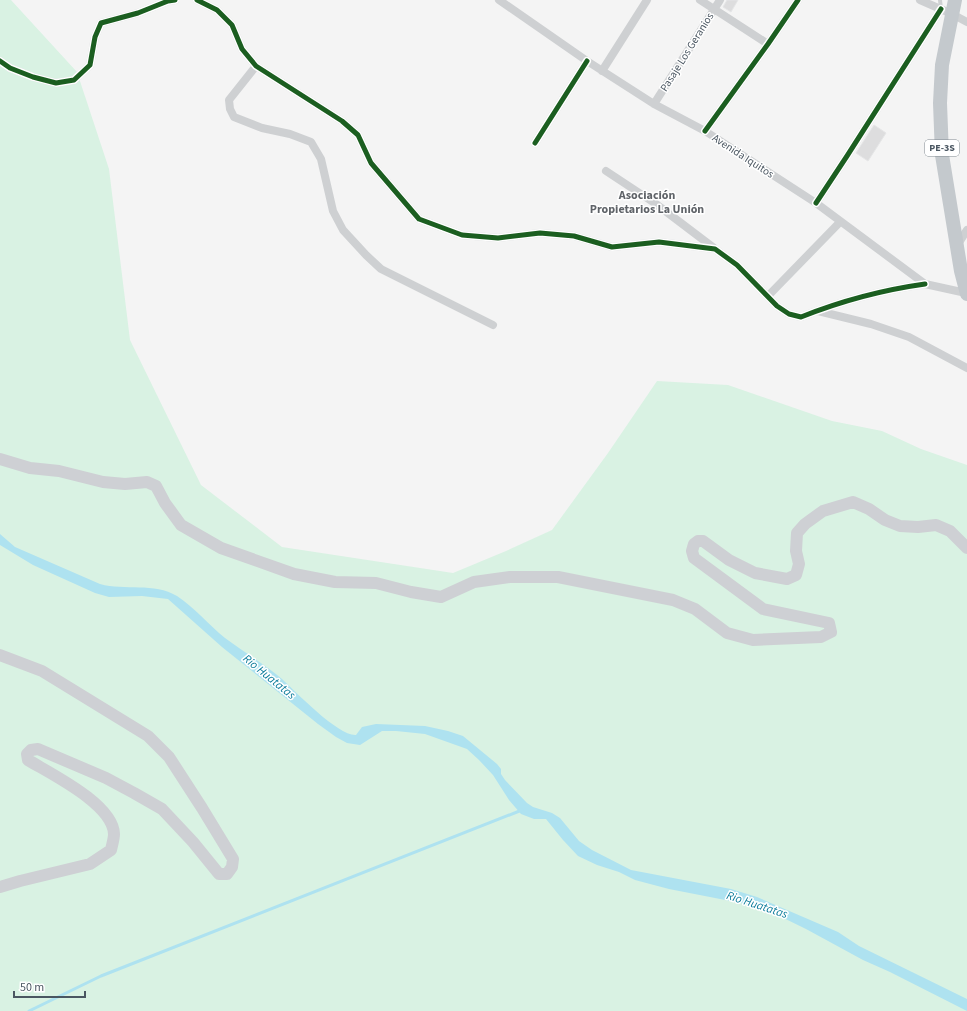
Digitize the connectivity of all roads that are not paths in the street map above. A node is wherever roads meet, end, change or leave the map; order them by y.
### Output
1 (175, 0) edge
2 (197, 0) edge
3 (499, 0) edge
4 (647, 0) edge
5 (700, 0) edge
6 (720, 0) edge
7 (798, 0) edge
8 (920, 0) edge
9 (940, 0) edge
10 (949, 7) edge
11 (714, 9) junction
12 (967, 22) edge
13 (768, 44) junction
14 (0, 61) edge
15 (587, 62) junction
16 (256, 66) junction
17 (602, 71) junction
18 (654, 104) junction
19 (705, 131) junction
20 (535, 143) dead end
21 (606, 171) dead end
22 (816, 203) junction
23 (840, 222) junction
24 (967, 230) edge
25 (958, 244) junction
26 (715, 249) junction
27 (925, 284) junction
28 (967, 294) edge
29 (768, 296) junction
30 (818, 310) junction
31 (493, 325) dead end
32 (967, 368) edge
33 (0, 459) edge
34 (967, 548) edge
35 (0, 655) edge
36 (0, 888) edge

1 - 14 street
2 - 16 street
3 - 15 street, Avenida Iquitos
4 - 17 street
5 - 11 street
6 - 11 street, Pasaje Los Geranios
7 - 13 street
8 - 10 street
9 - 10 lane
10 - 12 street
10 - 22 street
10 - 25 highway, PE-3S
11 - 13 street
11 - 18 street, Pasaje Los Geranios
13 - 19 street
15 - 17 street, Avenida Iquitos
15 - 20 street
16 - 26 street
16 - 31 street
17 - 18 street, Avenida Iquitos
18 - 19 street, Avenida Iquitos
19 - 22 street, Avenida Iquitos
21 - 26 street
22 - 23 street, Avenida Iquitos
23 - 27 street, Avenida Iquitos
23 - 29 street
24 - 25 street
25 - 28 highway, PE-3S
26 - 29 street
27 - 28 street, Avenida Iquitos
27 - 30 street
29 - 30 street
30 - 32 street
33 - 34 main road
35 - 36 main road

